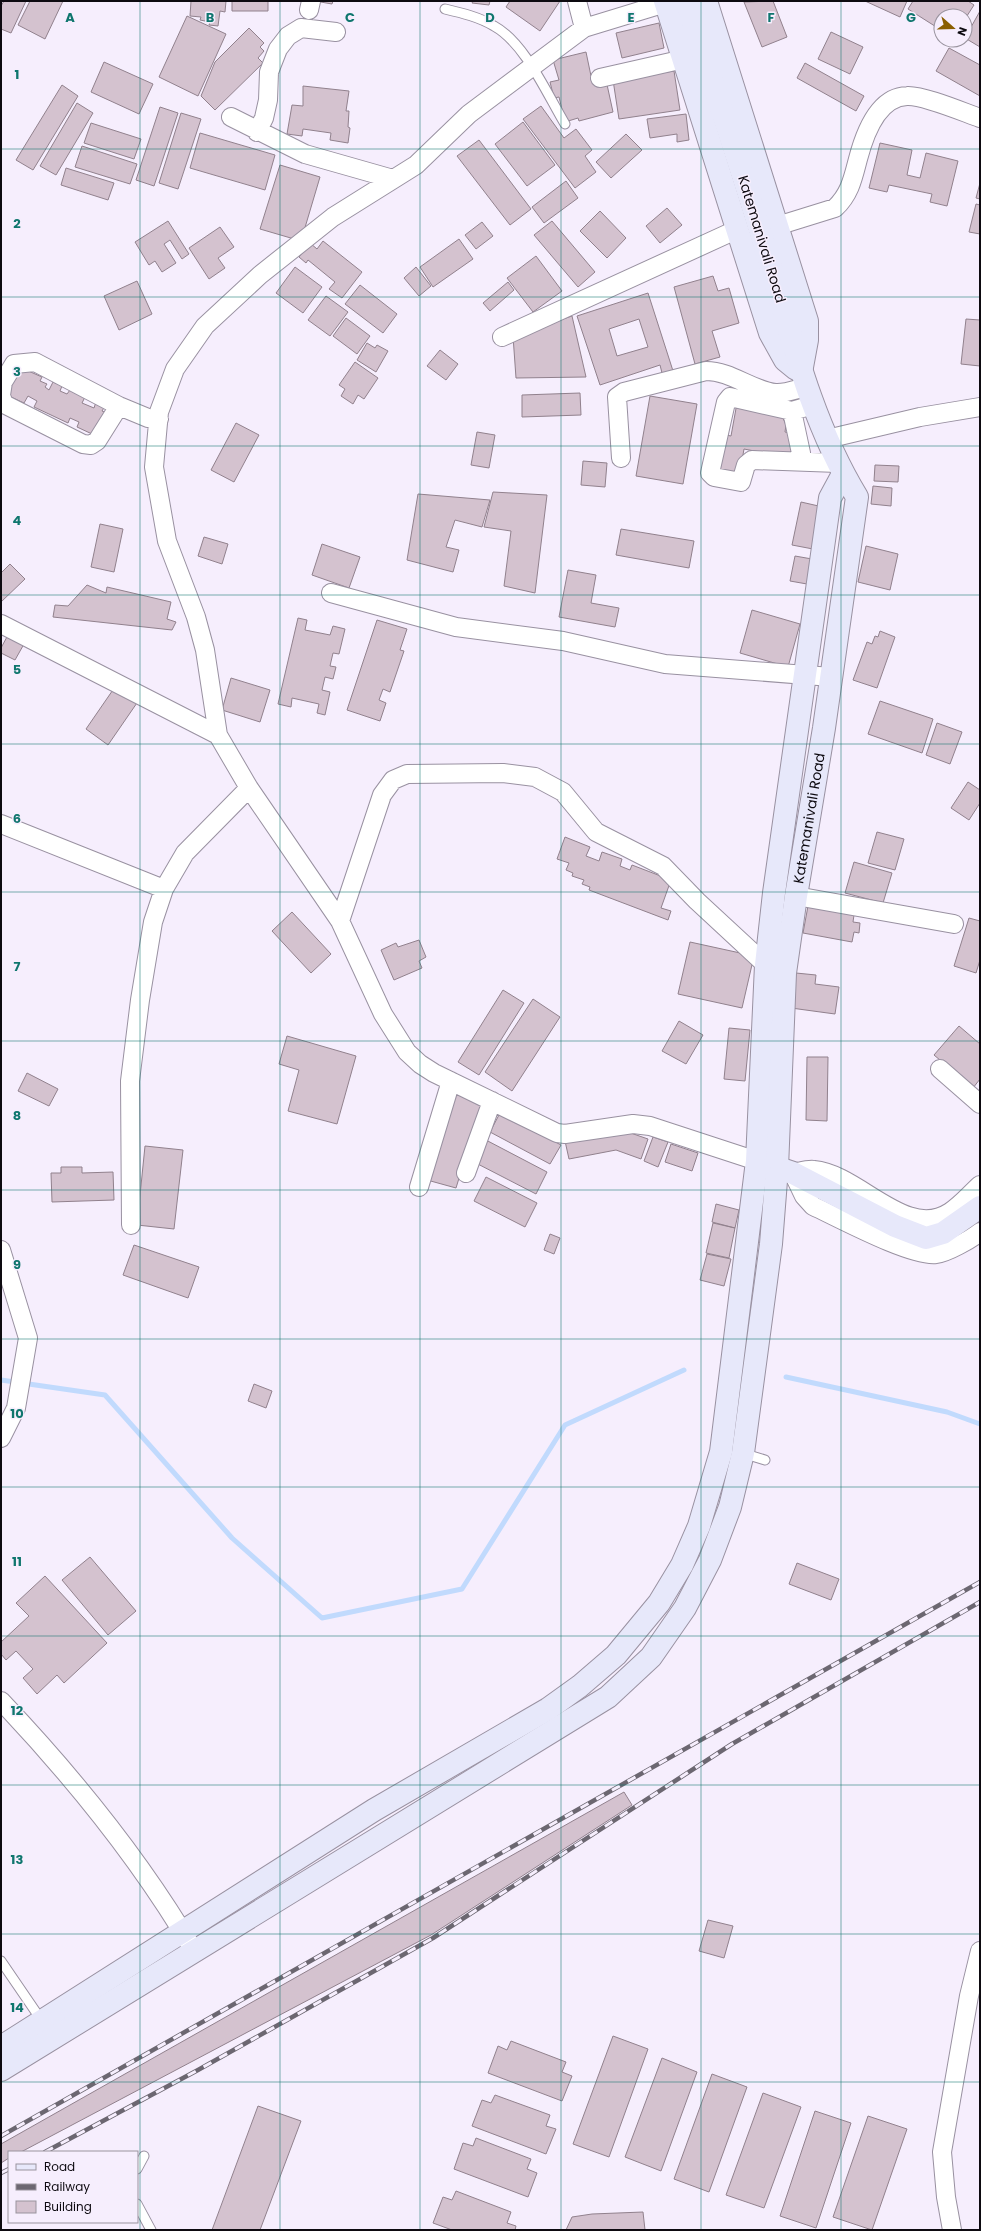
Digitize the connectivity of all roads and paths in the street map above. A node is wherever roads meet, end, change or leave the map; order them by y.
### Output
1 (577, 1) edge
2 (688, 1) edge
3 (706, 1) edge
4 (665, 2) edge
5 (445, 8) dead end
6 (584, 28) junction
7 (336, 32) dead end
8 (684, 59) junction
9 (531, 67) junction
10 (600, 78) dead end
11 (231, 117) dead end
12 (980, 118) edge
13 (564, 124) dead end
14 (257, 132) junction
15 (393, 179) junction
16 (777, 226) junction
17 (738, 229) junction
18 (502, 337) dead end
19 (807, 389) junction
20 (757, 394) junction
21 (1, 395) edge
22 (119, 406) junction
23 (980, 407) edge
24 (792, 410) junction
25 (159, 419) junction
26 (826, 439) junction
27 (801, 453) dead end
28 (621, 458) dead end
29 (841, 469) junction
30 (331, 593) dead end
31 (1, 624) edge
32 (806, 675) junction
33 (831, 677) junction
34 (218, 735) junction
35 (249, 788) junction
36 (1, 824) edge
37 (164, 889) junction
38 (796, 896) junction
39 (340, 921) junction
40 (954, 924) dead end
41 (766, 965) junction
42 (940, 1069) dead end
43 (451, 1081) junction
44 (492, 1101) junction
45 (980, 1104) edge
46 (756, 1161) junction
47 (785, 1170) junction
48 (466, 1173) dead end
49 (980, 1185) edge
50 (419, 1187) dead end
51 (980, 1207) edge
52 (131, 1225) dead end
53 (980, 1232) edge
54 (1, 1250) edge
55 (735, 1341) junction
56 (758, 1342) junction
57 (1, 1438) edge
58 (732, 1453) junction
59 (765, 1460) dead end
60 (580, 1686) junction
61 (1, 1701) edge
62 (594, 1706) junction
63 (182, 1932) junction
64 (194, 1951) junction
65 (980, 1951) edge
66 (1, 1961) edge
67 (47, 2030) junction
68 (1, 2047) edge
69 (1, 2070) edge
70 (144, 2156) dead end
71 (138, 2167) edge
72 (138, 2206) edge
73 (151, 2230) edge
74 (952, 2230) edge

1 - 6 street
2 - 19 main road, Katemanivali Road
3 - 16 main road
4 - 6 street
4 - 8 main road
5 - 9 lane
6 - 9 street
7 - 14 street
8 - 10 street
8 - 17 main road
9 - 13 lane
9 - 15 street
11 - 14 street
12 - 16 street
14 - 15 street
15 - 25 street
16 - 19 main road
17 - 18 street
17 - 19 main road
19 - 20 street
19 - 24 street
19 - 26 main road, Katemanivali Road
20 - 24 street
20 - 28 street
20 - 29 street
21 - 22 street
21 - 22 street
22 - 25 street
23 - 26 street
24 - 27 street
25 - 34 street
26 - 29 main road, Katemanivali Road
29 - 32 main road, Katemanivali Road
29 - 33 main road, Katemanivali Road
30 - 32 street
31 - 34 street
32 - 33 street
32 - 41 main road, Katemanivali Road
33 - 38 main road, Katemanivali Road
34 - 35 street
35 - 37 street
35 - 39 street
36 - 37 street
37 - 52 street
38 - 40 street
38 - 47 main road, Katemanivali Road
39 - 41 street
39 - 43 street
41 - 46 main road, Katemanivali Road
42 - 45 street
43 - 44 street
43 - 50 street
44 - 46 street
44 - 48 street
46 - 47 main road
46 - 55 main road, Katemanivali Road
47 - 49 street
47 - 51 main road
47 - 53 street
47 - 56 main road, Katemanivali Road
54 - 57 street
55 - 56 main road
55 - 58 main road, Katemanivali Road
56 - 58 main road, Katemanivali Road
58 - 59 lane
58 - 60 main road
58 - 62 main road
60 - 62 main road
60 - 63 main road
61 - 63 street
62 - 64 main road
63 - 64 street
63 - 67 main road
64 - 67 main road
65 - 74 street
66 - 67 lane
67 - 68 main road
67 - 69 main road
70 - 71 lane
72 - 73 lane

